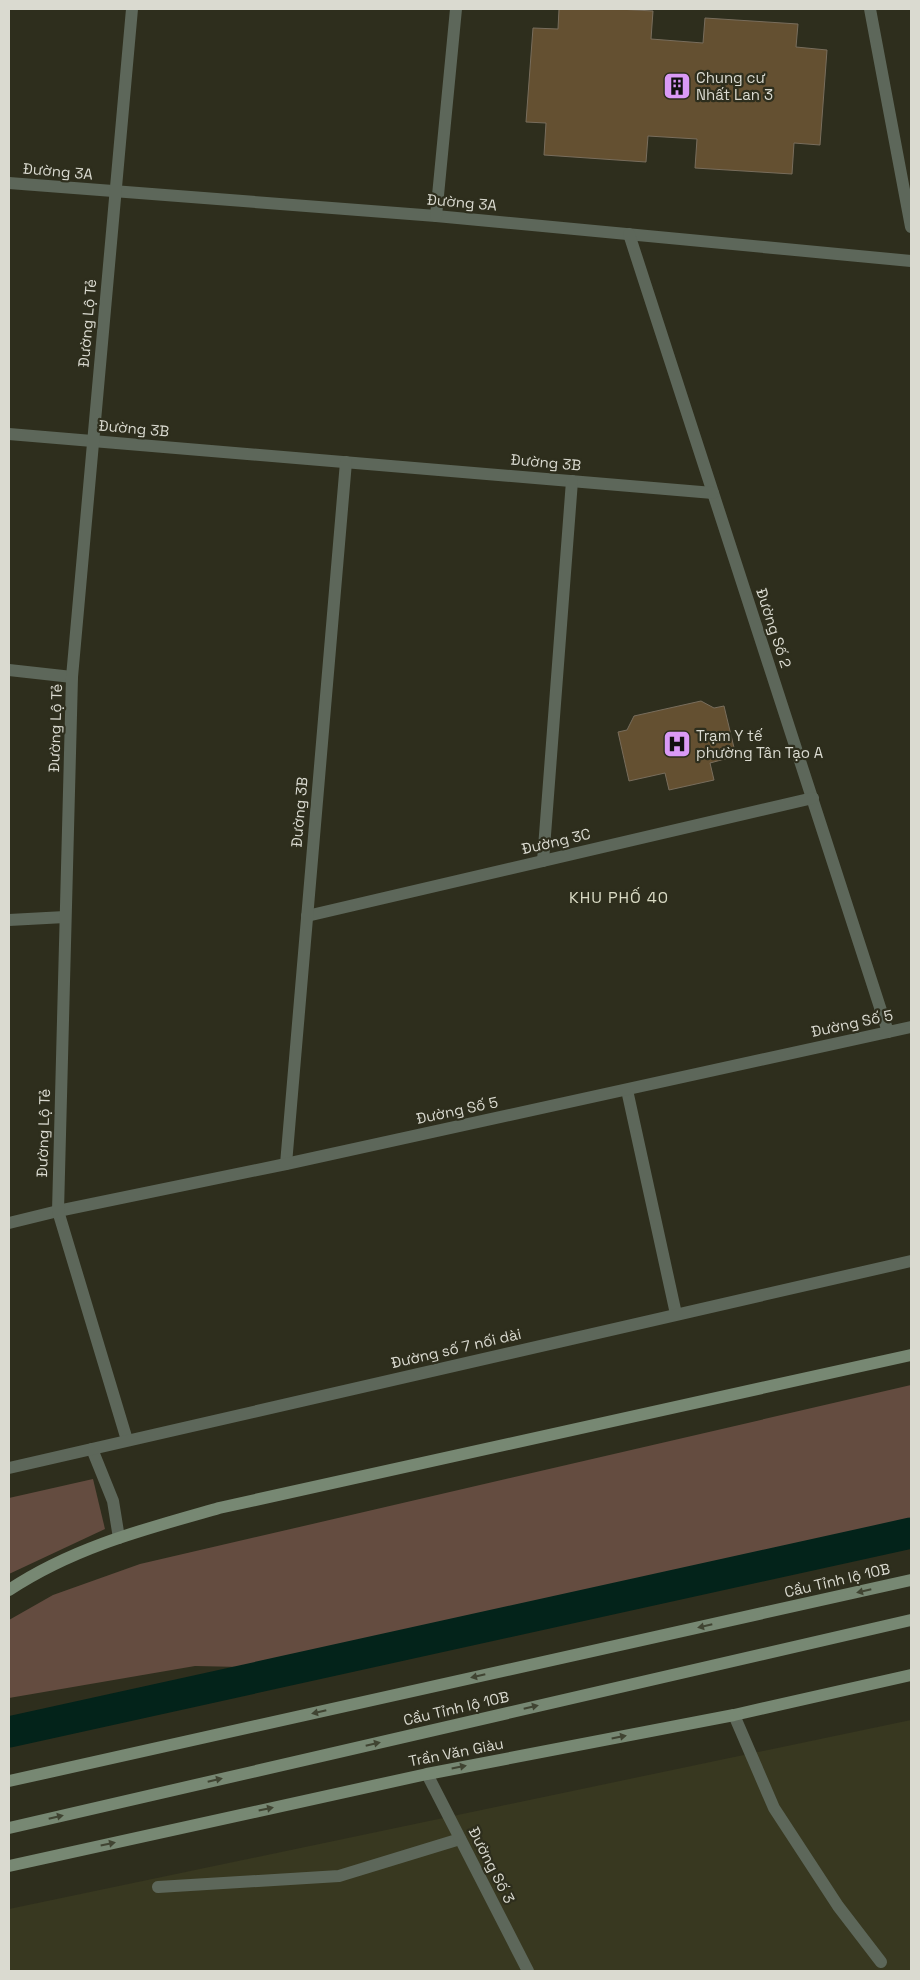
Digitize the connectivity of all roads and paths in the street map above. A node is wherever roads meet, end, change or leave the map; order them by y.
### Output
1 (132, 9) edge
2 (456, 9) edge
3 (870, 9) edge
4 (9, 183) edge
5 (116, 192) junction
6 (436, 216) junction
7 (911, 227) edge
8 (629, 234) junction
9 (911, 261) edge
10 (9, 434) edge
11 (93, 440) junction
12 (346, 462) junction
13 (572, 481) junction
14 (713, 493) junction
15 (9, 670) edge
16 (72, 676) junction
17 (812, 798) junction
18 (544, 861) junction
19 (307, 916) junction
20 (65, 917) junction
21 (9, 920) edge
22 (911, 1027) edge
23 (888, 1032) junction
24 (627, 1090) junction
25 (286, 1164) junction
26 (58, 1211) junction
27 (9, 1223) edge
28 (911, 1261) edge
29 (676, 1314) junction
30 (911, 1355) edge
31 (127, 1440) junction
32 (92, 1449) junction
33 (9, 1468) edge
34 (120, 1538) junction
35 (911, 1580) edge
36 (9, 1590) edge
37 (911, 1620) edge
38 (911, 1675) edge
39 (734, 1716) junction
40 (426, 1774) junction
41 (9, 1781) edge
42 (9, 1828) edge
43 (460, 1839) junction
44 (9, 1866) edge
45 (158, 1888) dead end
46 (881, 1962) dead end
47 (528, 1971) edge

1 - 5 street, Đường Lộ Tẻ
2 - 6 street
3 - 7 street
4 - 5 street, Đường 3A
5 - 6 street, Đường 3A
5 - 11 street, Đường Lộ Tẻ
6 - 8 street, Đường 3A
8 - 9 street, Đường 3A
8 - 14 street, Đường Số 2
10 - 11 street, Đường 3B
11 - 12 street, Đường 3B
11 - 16 street, Đường Lộ Tẻ
12 - 13 street, Đường 3B
12 - 19 street, Đường 3B
13 - 14 street, Đường 3B
13 - 18 street
14 - 17 street, Đường Số 2
15 - 16 street
16 - 20 street, Đường Lộ Tẻ
17 - 18 street, Đường 3C
17 - 23 street, Đường Số 2
18 - 19 street, Đường 3C
19 - 25 street, Đường 3B
20 - 21 street
20 - 26 street, Đường Lộ Tẻ
22 - 23 street, Đường Số 5
23 - 24 street, Đường Số 5
24 - 25 street, Đường Số 5
24 - 29 street
25 - 26 street, Đường Số 5
26 - 27 street, Đường Số 5
26 - 31 street, Đường Lộ Tẻ
28 - 29 street, Đường số 7 nối dài
29 - 31 street, Đường số 7 nối dài
30 - 34 main road
31 - 32 street, Đường số 7 nối dài
32 - 33 street, Đường số 7 nối dài
32 - 34 street
34 - 36 main road
35 -> 41 main road, Cầu Tỉnh lộ 10B
42 -> 37 main road, Cầu Tỉnh lộ 10B
38 - 39 main road, Trần Văn Giàu
40 -> 39 main road, Trần Văn Giàu
39 - 46 street
40 - 43 street, Đường Số 3
44 -> 40 main road, Trần Văn Giàu
43 - 45 street
43 - 47 street, Đường Số 3

